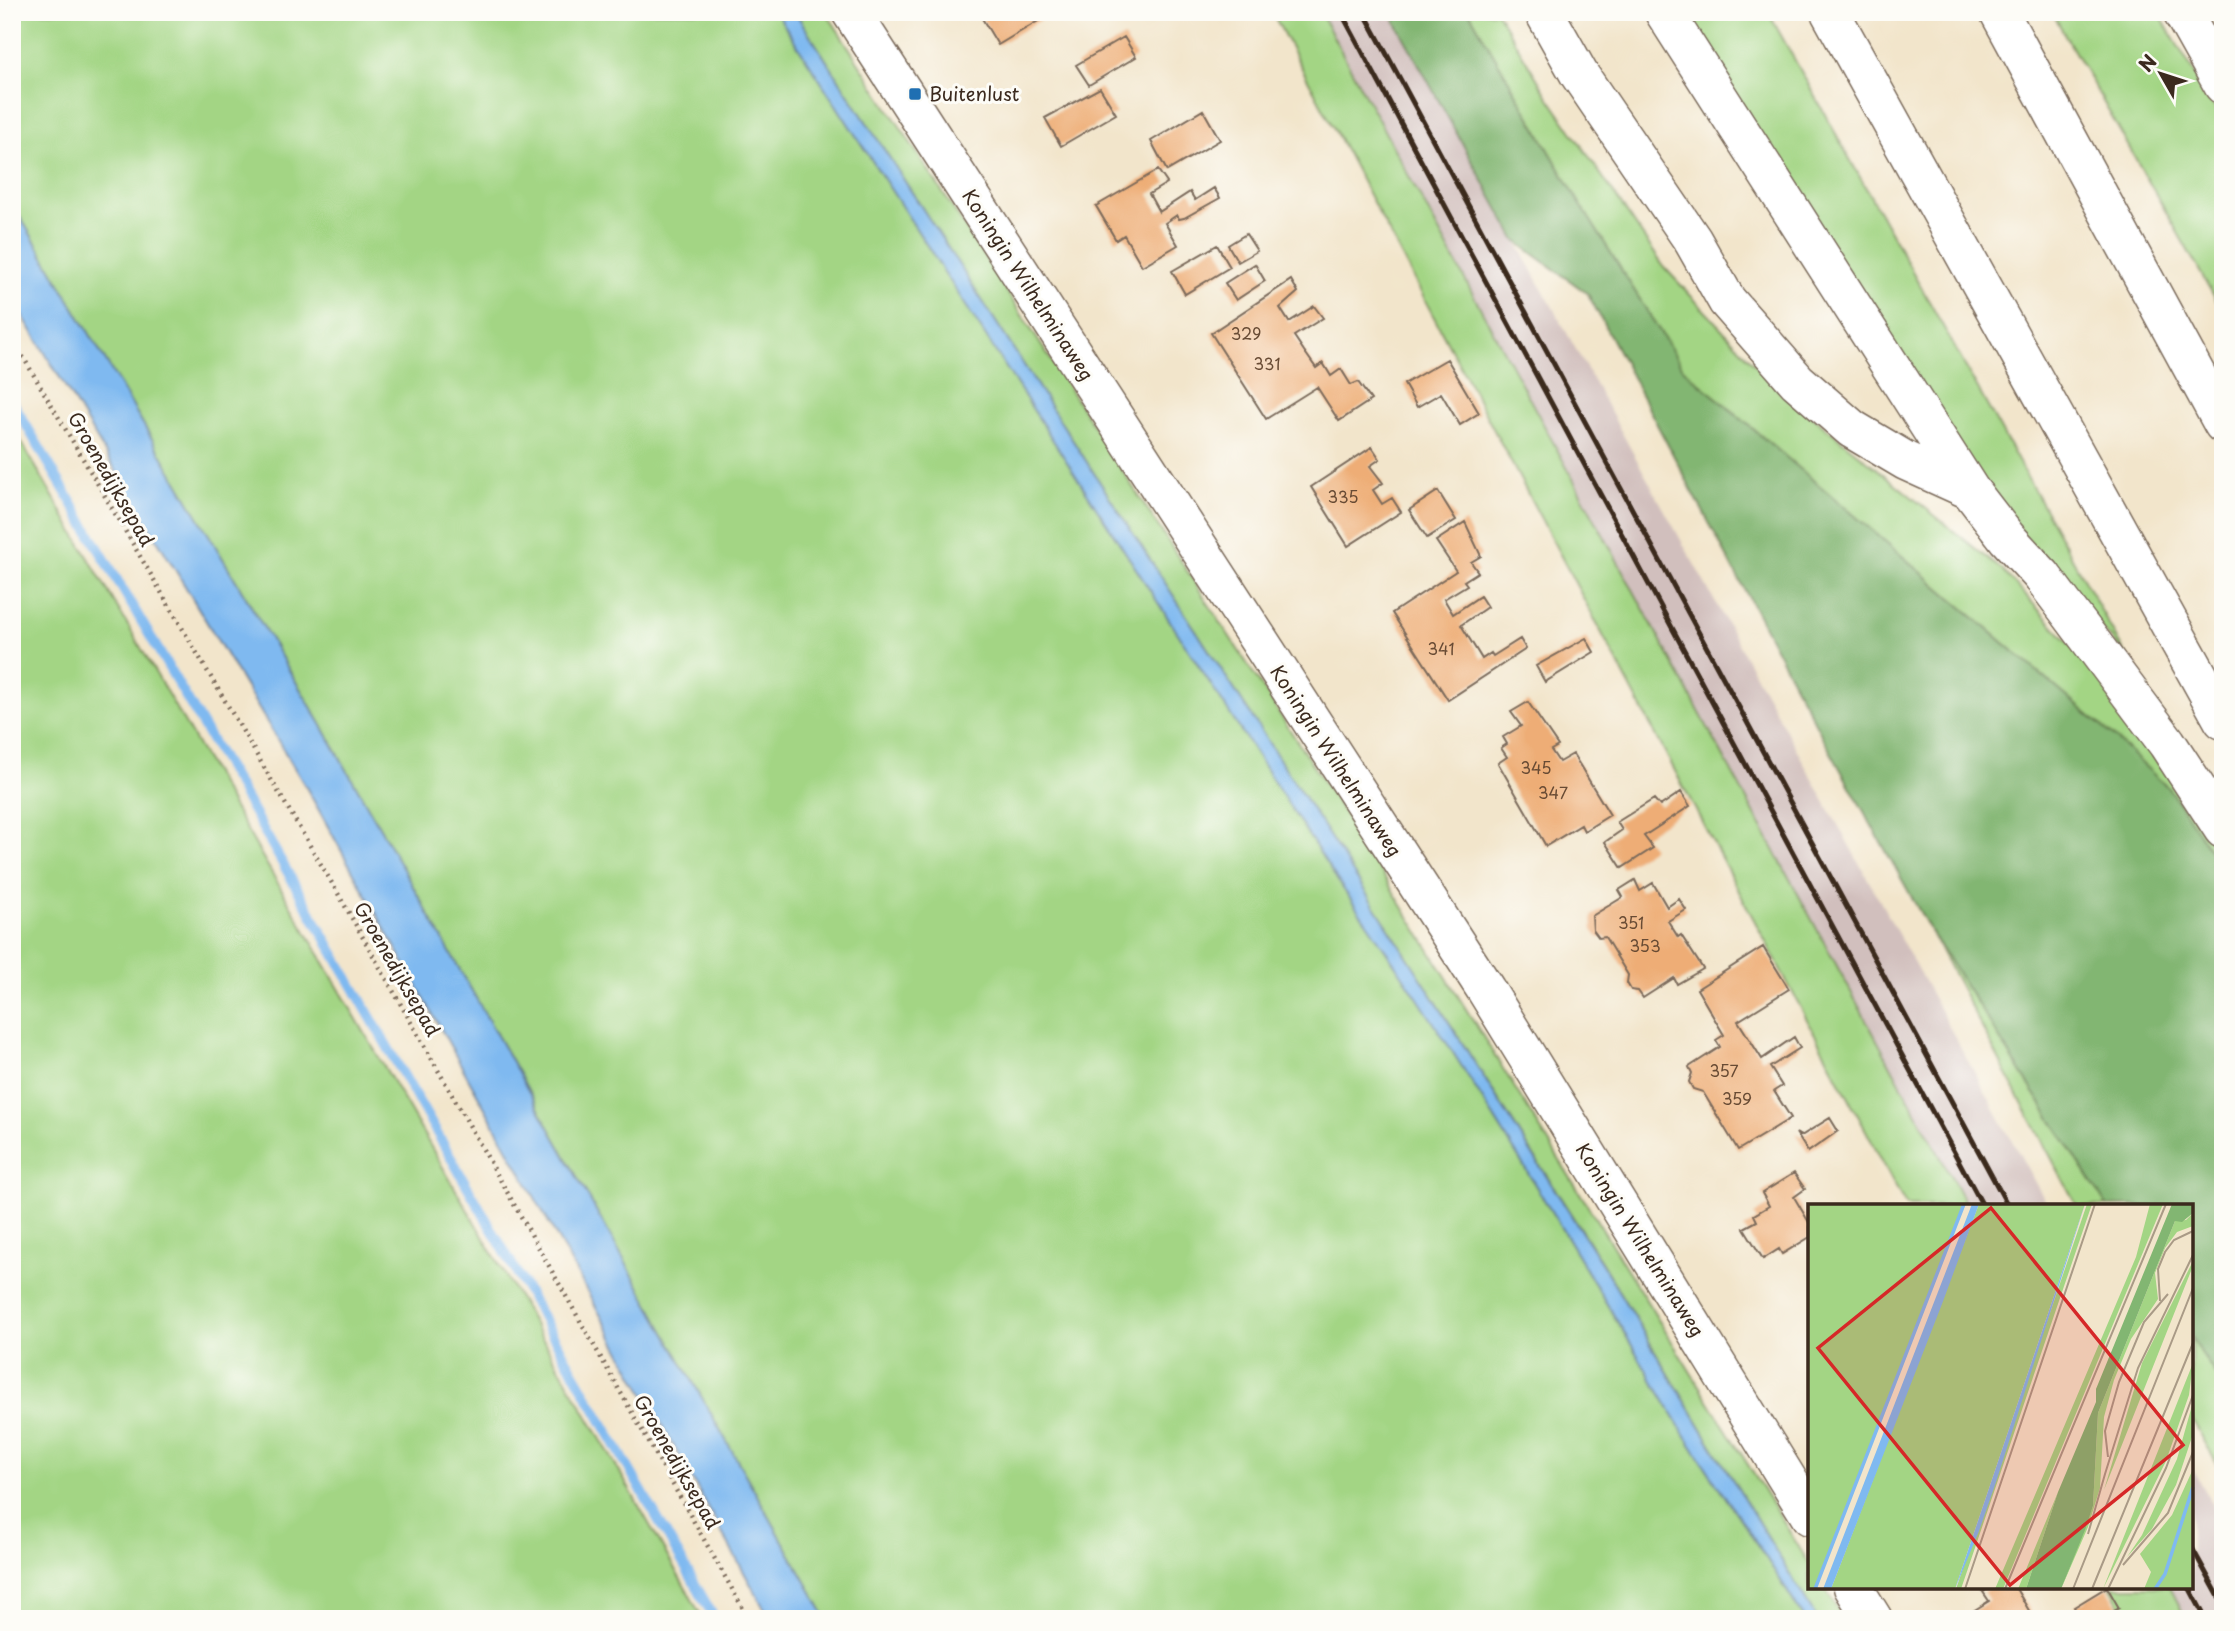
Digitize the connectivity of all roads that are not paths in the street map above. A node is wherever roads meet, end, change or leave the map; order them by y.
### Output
1 (851, 12) edge
2 (1544, 12) edge
3 (1664, 12) edge
4 (1829, 12) edge
5 (1999, 12) edge
6 (2182, 12) edge
7 (2223, 85) edge
8 (2223, 424) edge
9 (1970, 490) junction
10 (2223, 720) edge
11 (2223, 829) edge
12 (1808, 1513) edge
13 (1854, 1589) edge
14 (1873, 1619) edge

1 - 12 main road, Koningin Wilhelminaweg
2 - 9 main road
3 - 9 main road
4 - 10 main road
5 - 8 main road
6 - 7 main road
9 - 11 main road
13 - 14 main road

